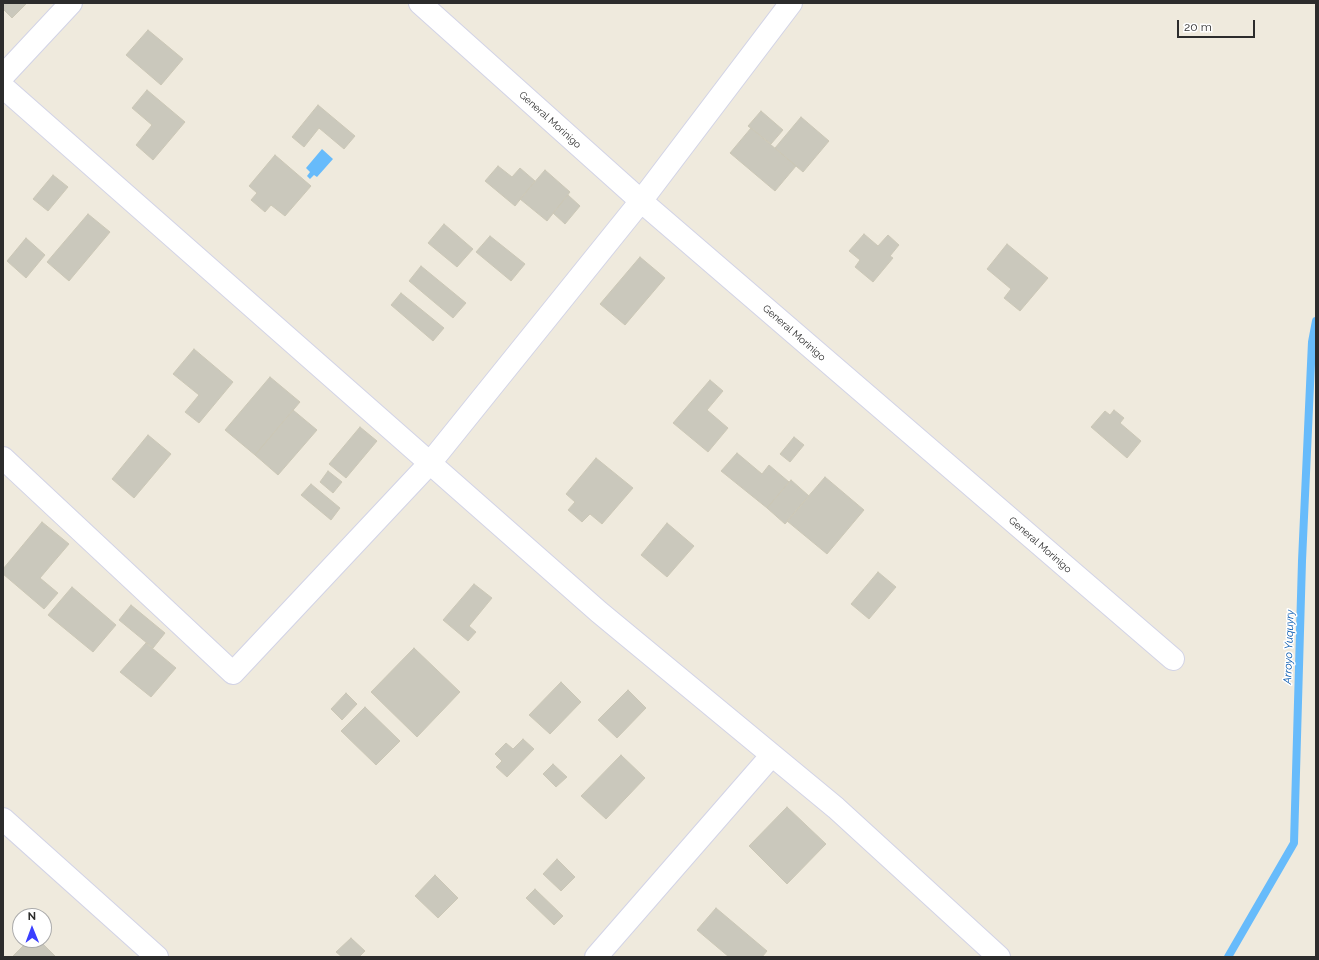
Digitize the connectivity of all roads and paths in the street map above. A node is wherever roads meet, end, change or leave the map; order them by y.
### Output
1 (71, 3) edge
2 (420, 3) edge
3 (791, 3) edge
4 (3, 76) edge
5 (3, 87) edge
6 (641, 201) junction
7 (3, 458) edge
8 (430, 463) junction
9 (1173, 659) dead end
10 (772, 755) junction
11 (3, 819) edge
12 (157, 957) edge
13 (596, 957) edge
14 (999, 957) edge

1 - 4 street
2 - 6 street, General Morinigo
3 - 6 street
5 - 8 street
6 - 8 street
6 - 9 street, General Morinigo
7 - 8 street
8 - 10 street
10 - 13 street
10 - 14 street
11 - 12 street

